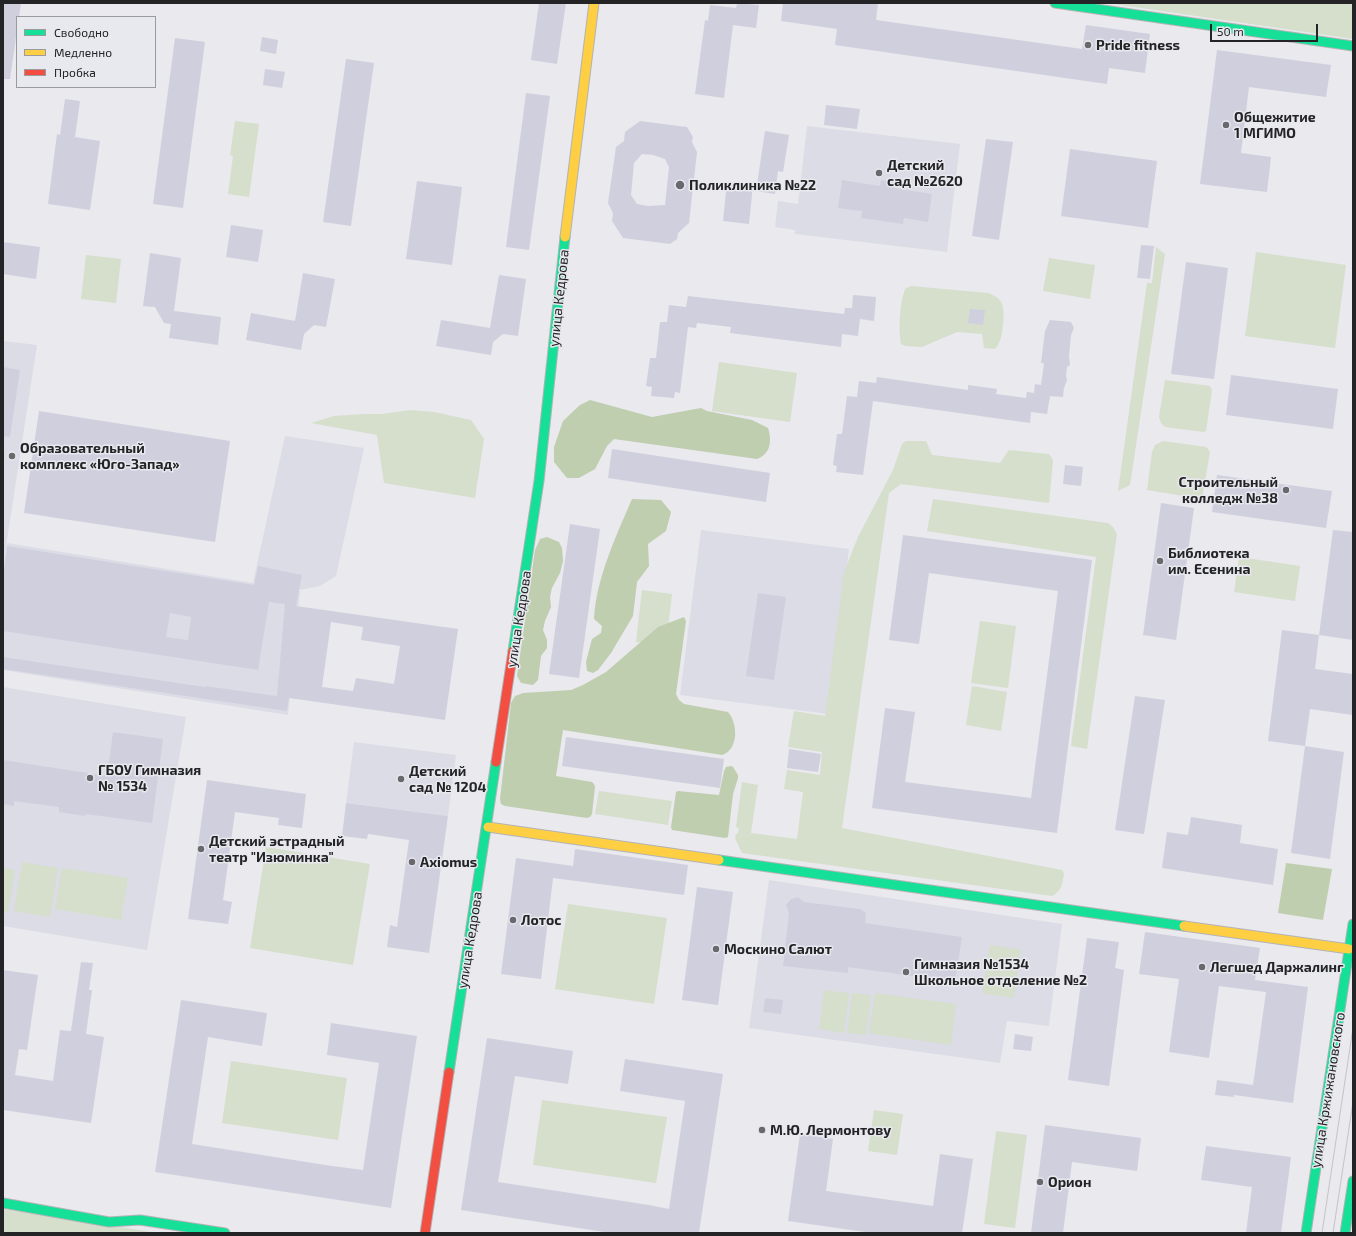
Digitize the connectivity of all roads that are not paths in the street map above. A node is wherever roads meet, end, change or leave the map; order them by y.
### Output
1 (594, 3) edge
2 (1056, 3) edge
3 (1353, 46) edge
4 (488, 826) junction
5 (1353, 924) edge
6 (1349, 949) junction
7 (1353, 1181) edge
8 (3, 1203) edge
9 (225, 1233) edge
10 (425, 1233) edge
11 (1306, 1233) edge
12 (1345, 1233) edge

1 - 4 street, улица Кедрова
2 - 3 street
4 - 6 street
4 - 10 street, улица Кедрова
5 - 6 street, улица Кржижановского
6 - 11 street, улица Кржижановского
7 - 12 street
8 - 9 street

